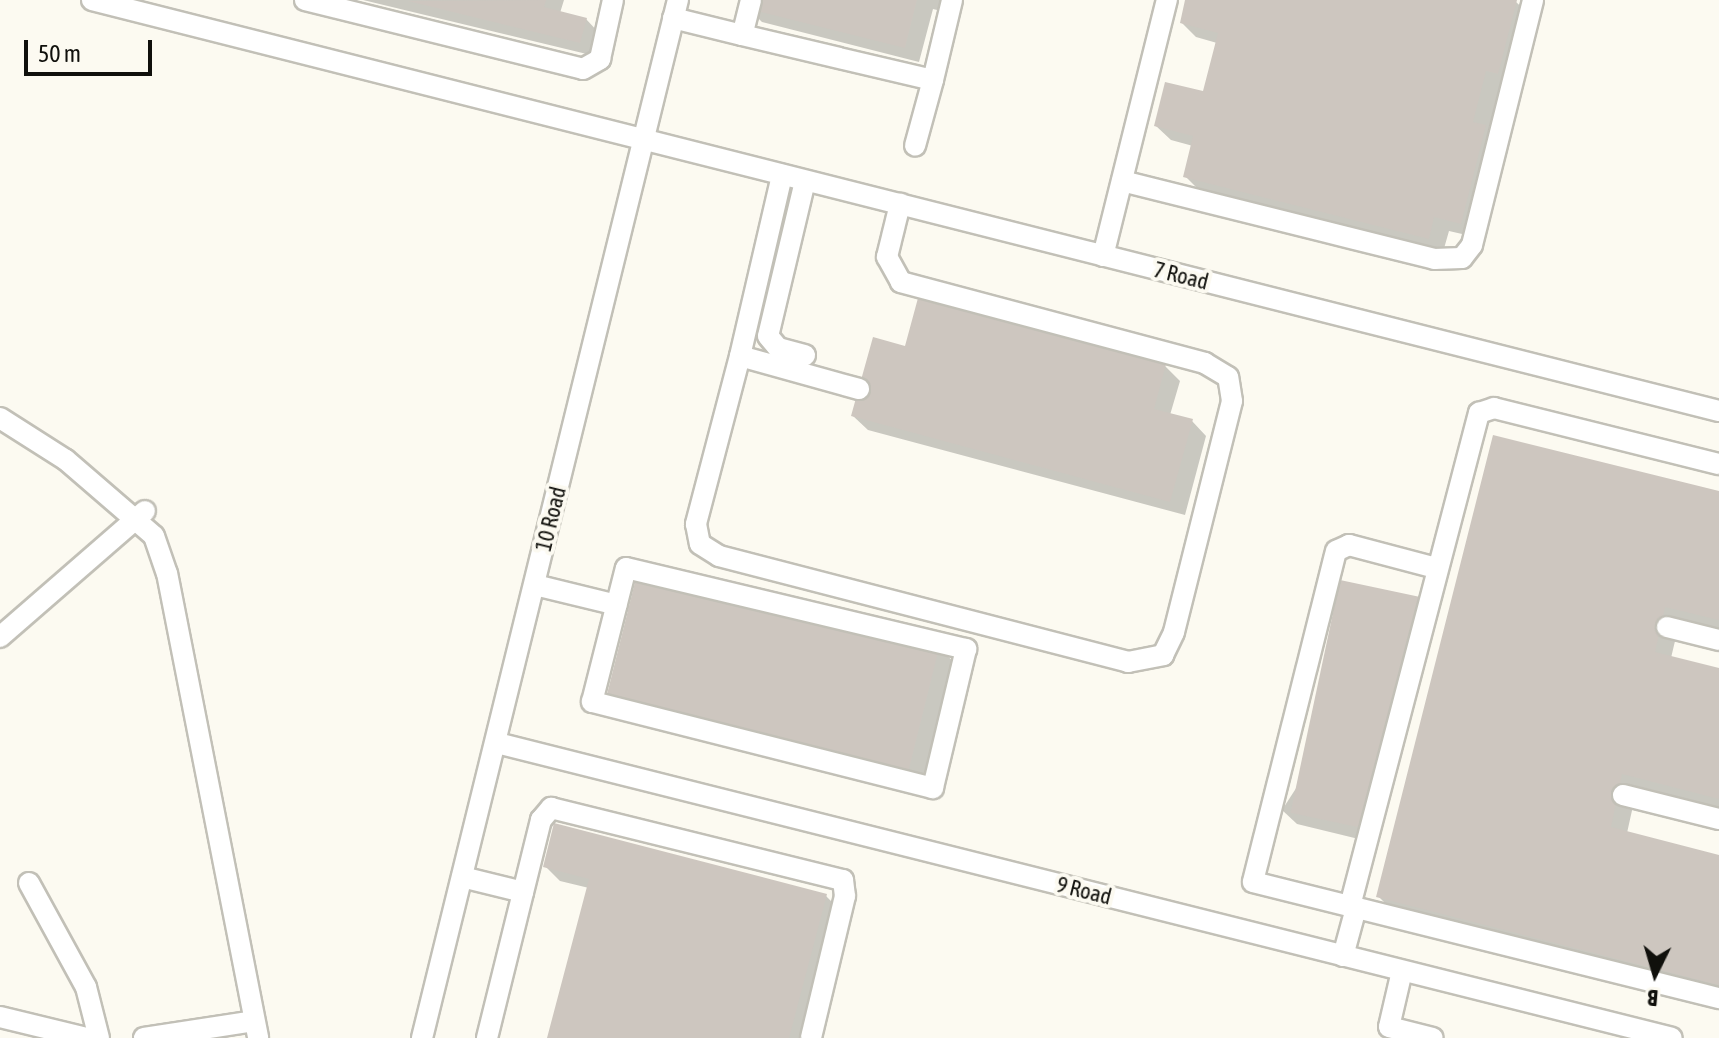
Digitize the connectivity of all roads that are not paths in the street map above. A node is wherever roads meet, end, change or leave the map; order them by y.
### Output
1 (92, 0) edge
2 (305, 0) edge
3 (613, 0) edge
4 (751, 0) edge
5 (952, 0) edge
6 (1167, 0) edge
7 (1533, 0) edge
8 (676, 5) edge
9 (742, 35) junction
10 (933, 80) junction
11 (643, 140) junction
12 (915, 146) dead end
13 (782, 175) junction
14 (805, 181) junction
15 (1122, 181) junction
16 (900, 204) junction
17 (1103, 256) junction
18 (805, 355) dead end
19 (740, 356) junction
20 (859, 389) dead end
21 (1719, 411) edge
22 (0, 418) edge
23 (1719, 464) edge
24 (142, 515) junction
25 (1436, 568) junction
26 (535, 585) junction
27 (617, 605) junction
28 (1667, 627) dead end
29 (0, 637) edge
30 (1719, 640) edge
31 (497, 743) junction
32 (1623, 795) dead end
33 (1719, 819) edge
34 (462, 877) junction
35 (29, 883) dead end
36 (523, 892) junction
37 (1353, 907) junction
38 (1343, 956) junction
39 (1402, 971) junction
40 (1719, 998) edge
41 (0, 1017) edge
42 (256, 1030) edge
43 (1423, 1037) edge
44 (87, 1038) edge
45 (99, 1038) edge
46 (144, 1038) edge
47 (422, 1038) edge
48 (487, 1038) edge
49 (811, 1038) edge
50 (1672, 1038) edge

1 - 11 street, 7 Road
2 - 3 street
4 - 9 street
5 - 10 street
6 - 15 street
7 - 15 street
8 - 9 street
8 - 11 street, 10 Road
9 - 10 street
10 - 12 street
11 - 13 street, 7 Road
11 - 26 street, 10 Road
13 - 14 street, 7 Road
13 - 19 street
14 - 16 street, 7 Road
14 - 18 street
15 - 17 street
16 - 17 street, 7 Road
16 - 19 street
17 - 21 street, 7 Road
19 - 20 street
22 - 24 street
23 - 25 street
24 - 29 street
24 - 42 street
25 - 37 street
25 - 37 street
26 - 27 street
26 - 31 street, 10 Road
27 - 27 street
28 - 30 street
31 - 34 street, 10 Road
31 - 38 street, 9 Road
32 - 33 street
34 - 36 street
34 - 47 street, 10 Road
35 - 45 street
36 - 48 street
36 - 49 street
37 - 38 street
37 - 40 street
38 - 39 street, 9 Road
39 - 43 street
39 - 50 street, 9 Road
41 - 44 street
42 - 46 street

